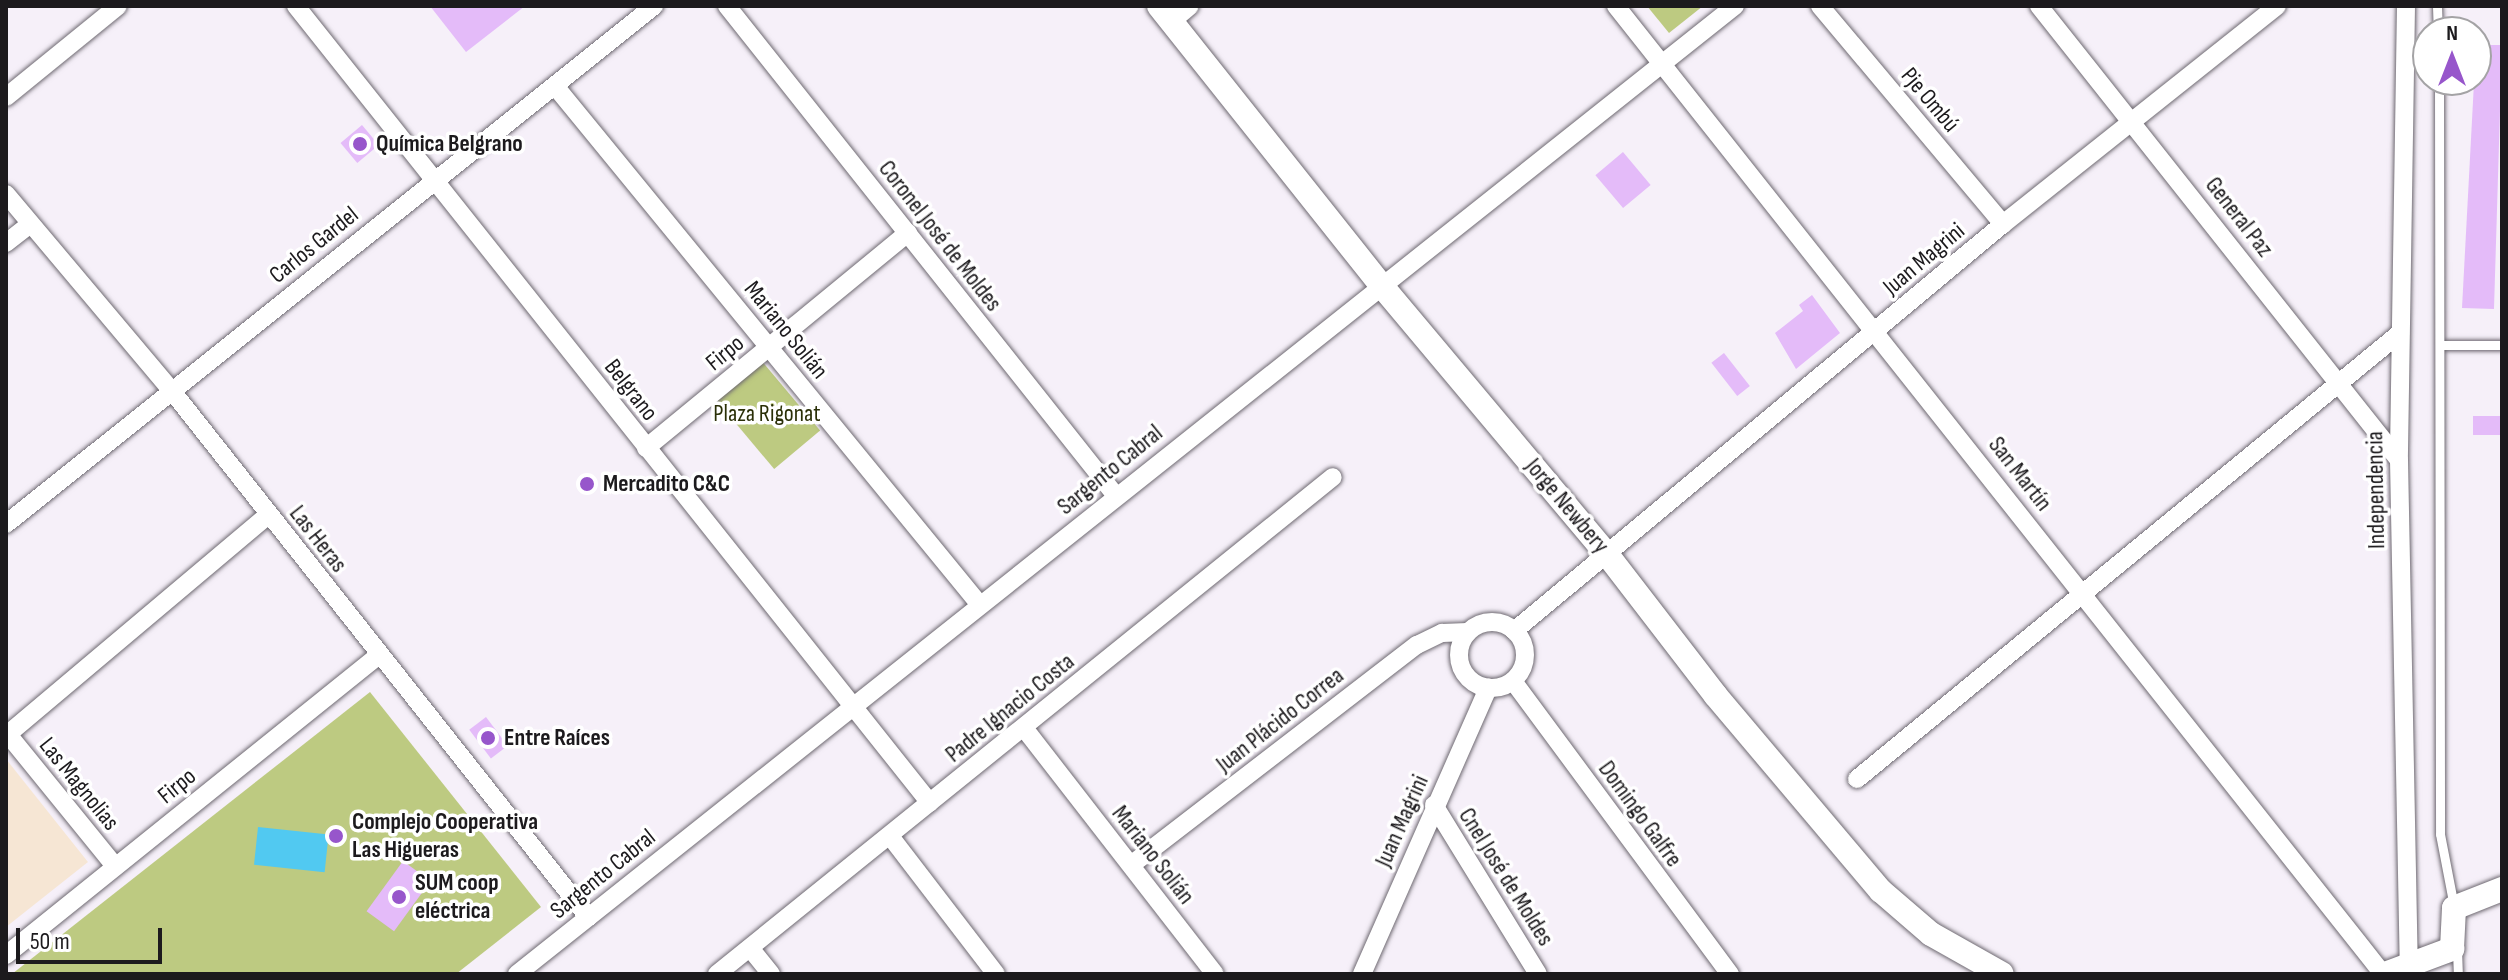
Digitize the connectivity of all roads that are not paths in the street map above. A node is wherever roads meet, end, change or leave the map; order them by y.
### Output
1 (118, 6) edge
2 (296, 6) edge
3 (654, 6) edge
4 (727, 6) edge
5 (1616, 6) edge
6 (1735, 6) edge
7 (1820, 6) edge
8 (2039, 6) edge
9 (2406, 6) edge
10 (2266, 9) edge
11 (1174, 11) edge
12 (1663, 63) junction
13 (555, 86) junction
14 (2439, 96) edge
15 (6, 97) edge
16 (2134, 122) junction
17 (433, 179) junction
18 (6, 194) edge
19 (30, 224) junction
20 (2003, 224) junction
21 (908, 233) junction
22 (6, 243) edge
23 (1381, 285) junction
24 (1877, 330) junction
25 (2400, 333) junction
26 (2443, 345) junction
27 (2502, 345) edge
28 (770, 348) junction
29 (2340, 383) junction
30 (172, 391) junction
31 (646, 448) junction
32 (2399, 460) junction
33 (1333, 477) dead end
34 (1116, 496) junction
35 (268, 515) junction
36 (6, 524) edge
37 (1606, 553) junction
38 (2081, 591) junction
39 (980, 605) junction
40 (1514, 631) junction
41 (1468, 632) junction
42 (379, 655) junction
43 (1513, 681) junction
44 (1488, 688) junction
45 (850, 705) junction
46 (1024, 728) junction
47 (7, 733) edge
48 (1857, 779) dead end
49 (930, 803) junction
50 (1434, 805) junction
51 (890, 836) junction
52 (1131, 865) junction
53 (115, 866) junction
54 (2502, 889) edge
55 (2454, 908) junction
56 (588, 917) junction
57 (750, 948) junction
58 (6, 955) edge
59 (2409, 969) edge
60 (517, 974) edge
61 (717, 974) edge
62 (771, 974) edge
63 (996, 974) edge
64 (1215, 974) edge
65 (1362, 974) edge
66 (1538, 974) edge
67 (1730, 974) edge
68 (2002, 974) edge
69 (2384, 974) edge
70 (2458, 974) edge

1 - 15 street
2 - 17 street, Belgrano
3 - 13 street, Carlos Gardel
4 - 21 street, Coronel José de Moldes
5 - 12 street, San Martín
6 - 12 street, Sargento Cabral
7 - 20 street, Pje Ombú
8 - 16 street, General Paz
9 - 25 street, Independencia
10 - 16 street, Juan Magrini
11 - 23 main road, Jorge Newbery
12 - 23 street, Sargento Cabral
12 - 24 street, San Martín
13 - 17 street, Carlos Gardel
13 - 28 street, Mariano Solián
14 - 26 lane
16 - 20 street, Juan Magrini
16 - 29 street, General Paz
17 - 30 street, Carlos Gardel
17 - 31 street, Belgrano
18 - 19 street, Las Heras
19 - 22 street
19 - 30 street, Las Heras
20 - 24 street, Juan Magrini
21 - 28 street, Firpo
21 - 34 street, Coronel José de Moldes
23 - 34 street, Sargento Cabral
23 - 37 main road, Jorge Newbery
24 - 37 street, Juan Magrini
24 - 38 street, San Martín
25 - 29 street
25 - 32 street, Independencia
26 - 27 lane
26 - 55 lane
28 - 31 street, Firpo
28 - 39 street, Mariano Solián
29 - 32 street, General Paz
29 - 38 street
30 - 35 street, Las Heras
30 - 36 street, Carlos Gardel
31 - 45 street, Belgrano
32 - 59 street, Independencia
33 - 46 street, Padre Ignacio Costa
34 - 39 street, Sargento Cabral
35 - 42 street, Las Heras
35 - 47 street
37 - 40 street, Juan Magrini
37 - 68 main road, Jorge Newbery
38 - 48 street
38 - 69 street, San Martín
39 - 45 street, Sargento Cabral
40 - 41 street
40 - 43 street
41 - 44 street
41 - 52 street, Juan Plácido Correa
42 - 53 street, Firpo
42 - 56 street, Las Heras
43 - 44 street
43 - 67 street, Domingo Galfre
44 - 50 street, Juan Magrini
45 - 49 street, Belgrano
45 - 56 street, Sargento Cabral
46 - 49 street, Padre Ignacio Costa
46 - 52 street, Mariano Solián
47 - 53 street, Las Magnolias
49 - 51 street, Padre Ignacio Costa
50 - 65 street, Juan Magrini
50 - 66 street, Cnel José de Moldes
51 - 57 street, Padre Ignacio Costa
51 - 63 street
52 - 64 street, Mariano Solián
53 - 58 street, Firpo
54 - 55 main road
55 - 59 main road
55 - 70 lane
56 - 60 street, Sargento Cabral
57 - 61 street, Padre Ignacio Costa
57 - 62 street
59 - 69 main road

